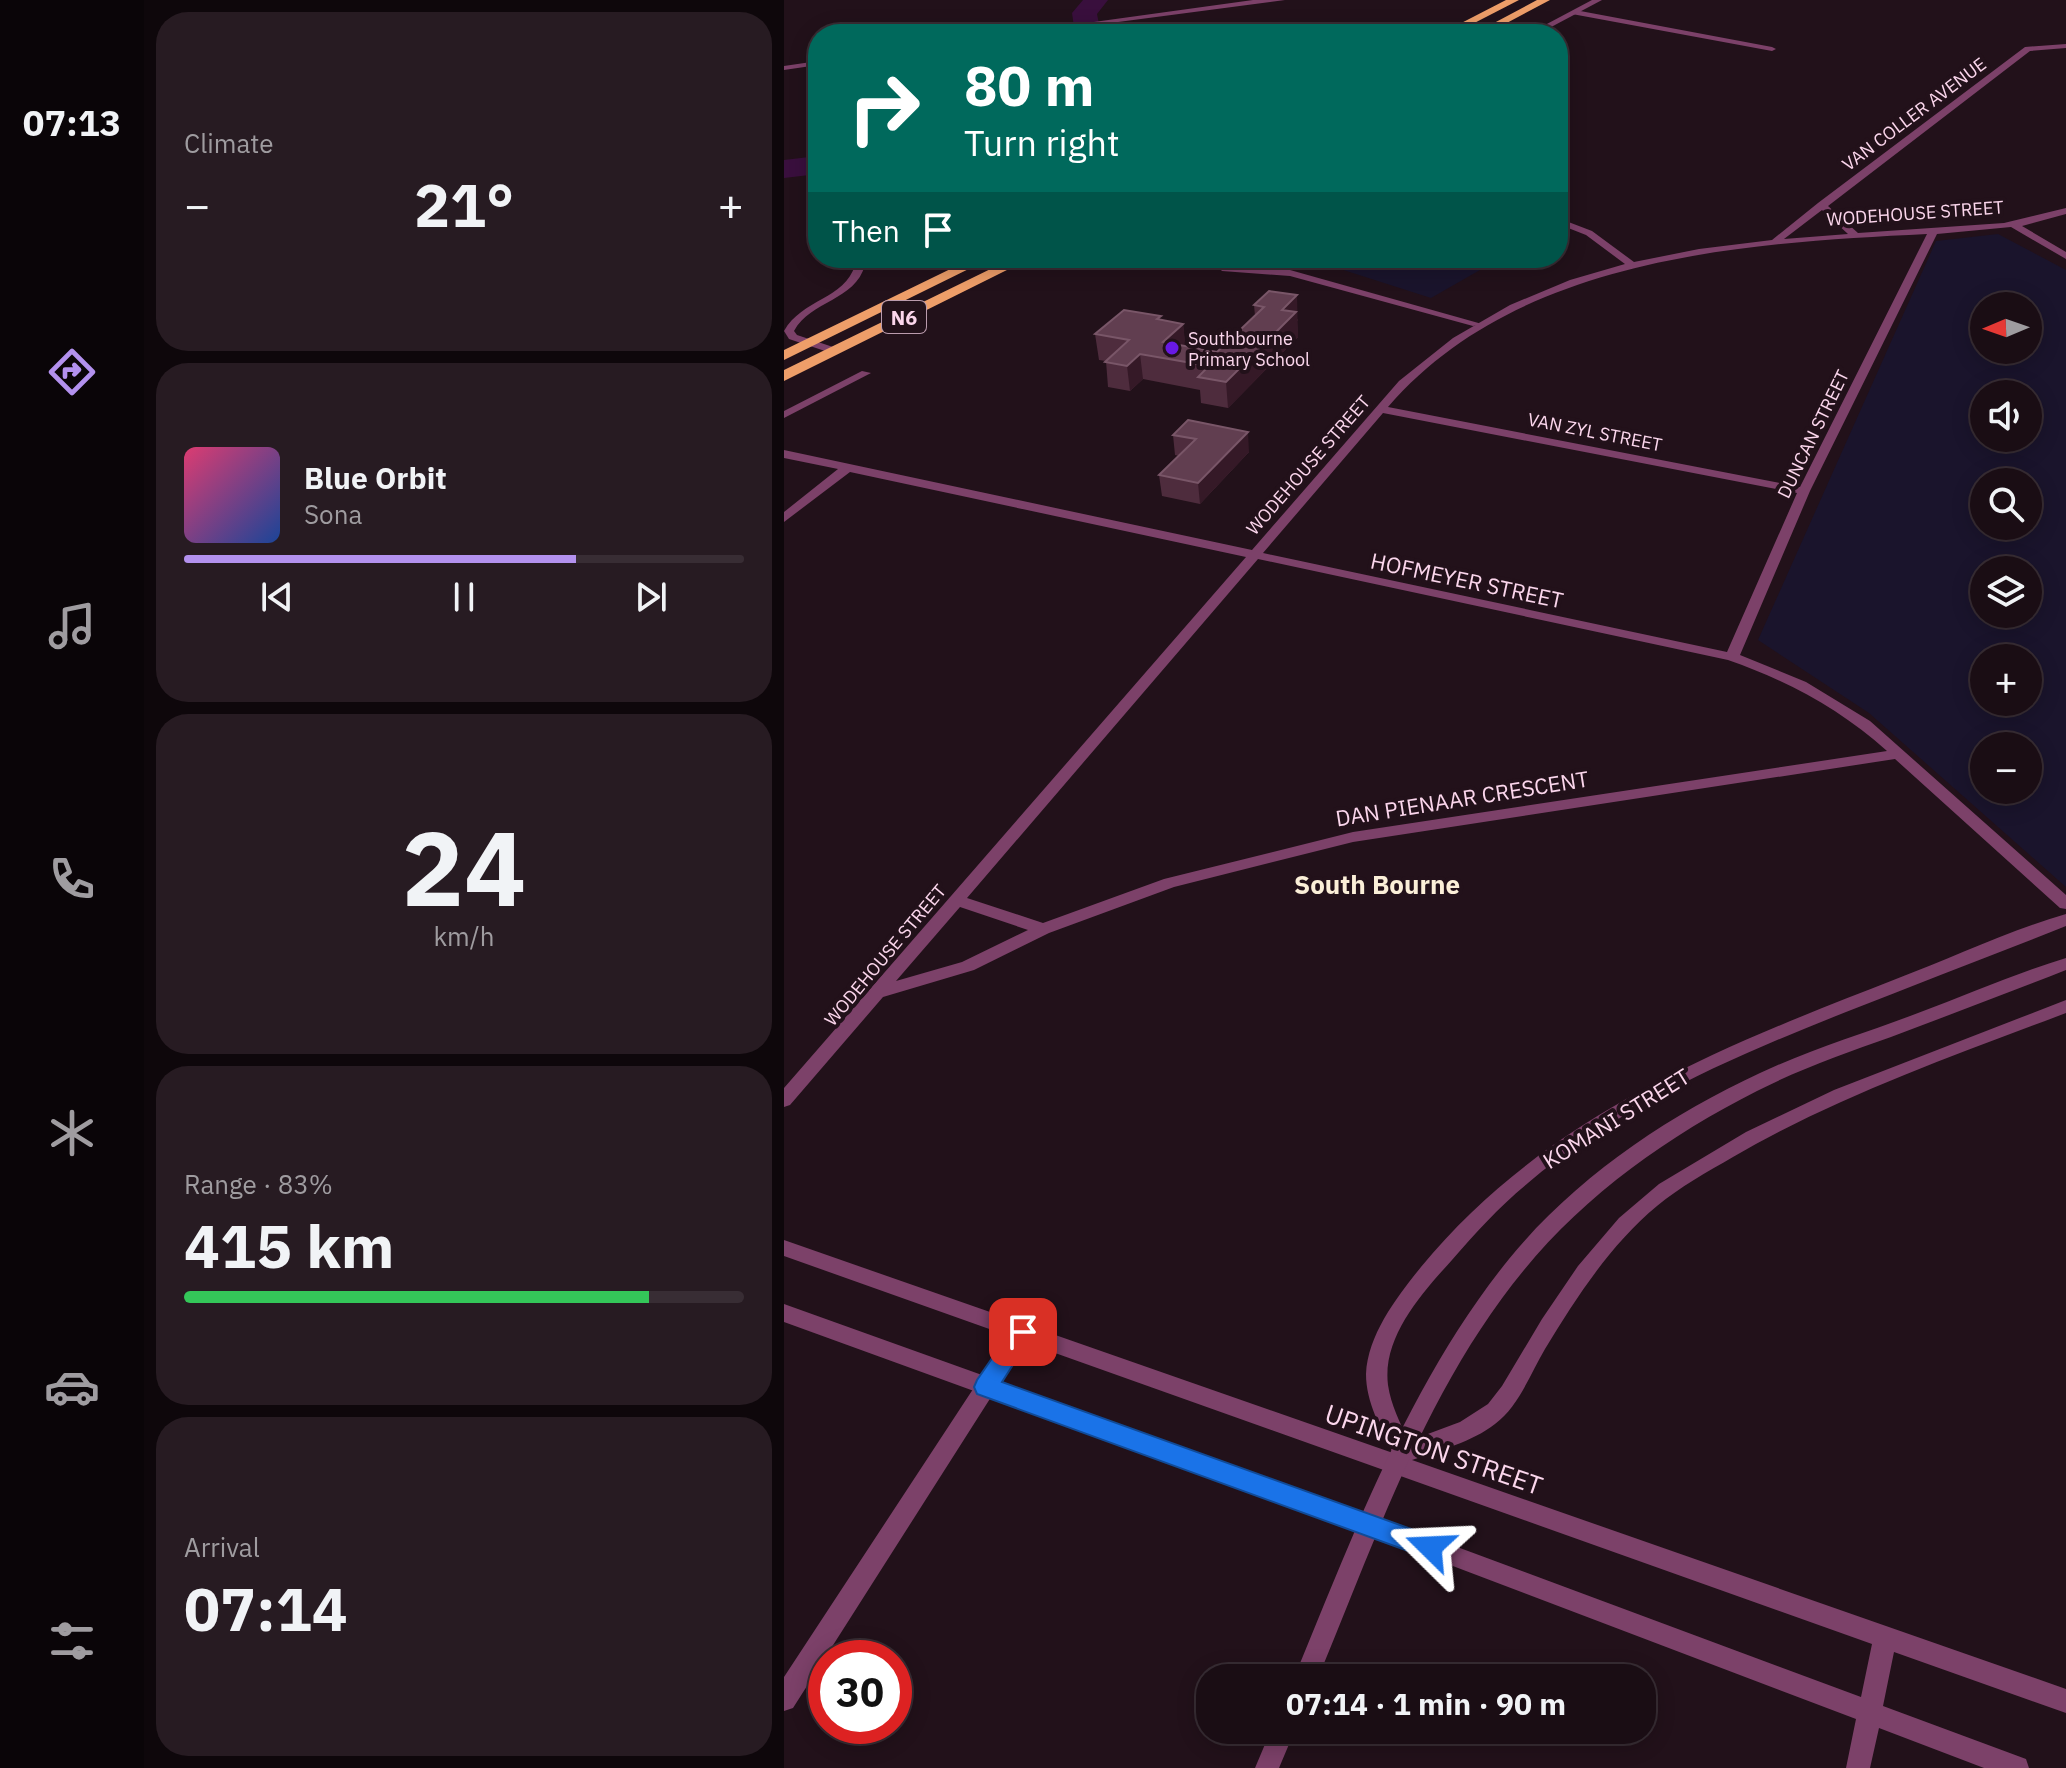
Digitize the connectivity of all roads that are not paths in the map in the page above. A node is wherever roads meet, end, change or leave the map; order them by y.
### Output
1 (1281, 0) edge
2 (1514, 0) edge
3 (1542, 0) edge
4 (1598, 0) edge
5 (1229, 2) edge
6 (1575, 12) junction
7 (1080, 24) edge
8 (1465, 24) edge
9 (1496, 24) edge
10 (1552, 24) edge
11 (2066, 46) edge
12 (1772, 49) dead end
13 (808, 64) edge
14 (784, 68) edge
15 (1821, 205) junction
16 (2066, 211) edge
17 (2012, 224) junction
18 (1568, 225) edge
19 (1934, 230) junction
20 (1856, 236) junction
21 (1776, 240) junction
22 (2066, 256) edge
23 (1630, 263) junction
24 (859, 268) edge
25 (964, 268) edge
26 (1004, 268) edge
27 (1225, 269) dead end
28 (1290, 273) junction
29 (1261, 282) dead end
30 (1477, 324) junction
31 (811, 343) junction
32 (835, 351) junction
33 (784, 356) edge
34 (866, 373) dead end
35 (784, 376) edge
36 (1380, 409) junction
37 (784, 415) edge
38 (784, 454) edge
39 (846, 469) junction
40 (1804, 491) junction
41 (784, 518) edge
42 (1254, 556) junction
43 (1732, 657) junction
44 (1899, 754) junction
45 (955, 900) junction
46 (2066, 904) edge
47 (2066, 920) edge
48 (1043, 929) junction
49 (2066, 964) edge
50 (880, 992) junction
51 (2066, 1006) edge
52 (784, 1100) edge
53 (784, 1248) edge
54 (784, 1313) edge
55 (1023, 1332) junction
56 (986, 1387) junction
57 (1400, 1459) junction
58 (1371, 1525) junction
59 (1885, 1639) junction
60 (1312, 1664) edge
61 (784, 1699) edge
62 (2066, 1701) edge
63 (1869, 1715) junction
64 (1277, 1744) edge
65 (1267, 1768) edge
66 (1858, 1768) edge
67 (2017, 1768) edge

1 - 5 street
2 - 8 highway
3 - 9 highway
4 - 6 street
5 - 7 street
6 - 10 street
6 - 12 street
11 - 15 street, VAN COLLER AVENUE
13 - 14 street
15 - 20 street
15 - 21 street, VAN COLLER AVENUE
16 - 17 street, WODEHOUSE STREET
17 - 19 street, WODEHOUSE STREET
17 - 22 street
18 - 23 street
19 - 20 street, WODEHOUSE STREET
19 - 40 street, DUNCAN STREET
20 - 21 street, WODEHOUSE STREET
21 - 23 street, WODEHOUSE STREET
23 - 30 street, WODEHOUSE STREET
24 - 31 street
25 - 31 highway, N6
26 - 32 highway, N6
27 - 28 street
28 - 29 street
28 - 30 street
30 - 36 street, WODEHOUSE STREET
31 - 32 street
31 - 33 highway, N6
32 - 35 highway, N6
34 - 37 street
36 - 40 street, VAN ZYL STREET
36 - 42 street, WODEHOUSE STREET
38 - 39 street, HOFMEYER STREET
39 - 41 street
39 - 42 street, HOFMEYER STREET
40 - 43 street, DUNCAN STREET
42 - 43 street, HOFMEYER STREET
42 - 45 street, WODEHOUSE STREET
43 - 44 street, HOFMEYER STREET
44 - 46 street, HOFMEYER STREET
44 - 48 street, DAN PIENAAR CRESCENT
45 - 48 street
45 - 50 street, WODEHOUSE STREET
47 - 57 street, KOMANI STREET
48 - 50 street, DAN PIENAAR CRESCENT
49 - 57 street, KOMANI STREET
50 - 52 street, WODEHOUSE STREET
51 - 57 street
53 - 55 street, UPINGTON STREET
54 - 56 street
55 - 56 street
55 - 57 street, UPINGTON STREET
56 - 58 street
56 - 61 street
57 - 58 street, KOMANI STREET
57 - 59 street, UPINGTON STREET
58 - 60 street, KOMANI STREET
58 - 63 street
59 - 62 street, UPINGTON STREET
59 - 63 street
63 - 66 street
63 - 67 street
64 - 65 street

